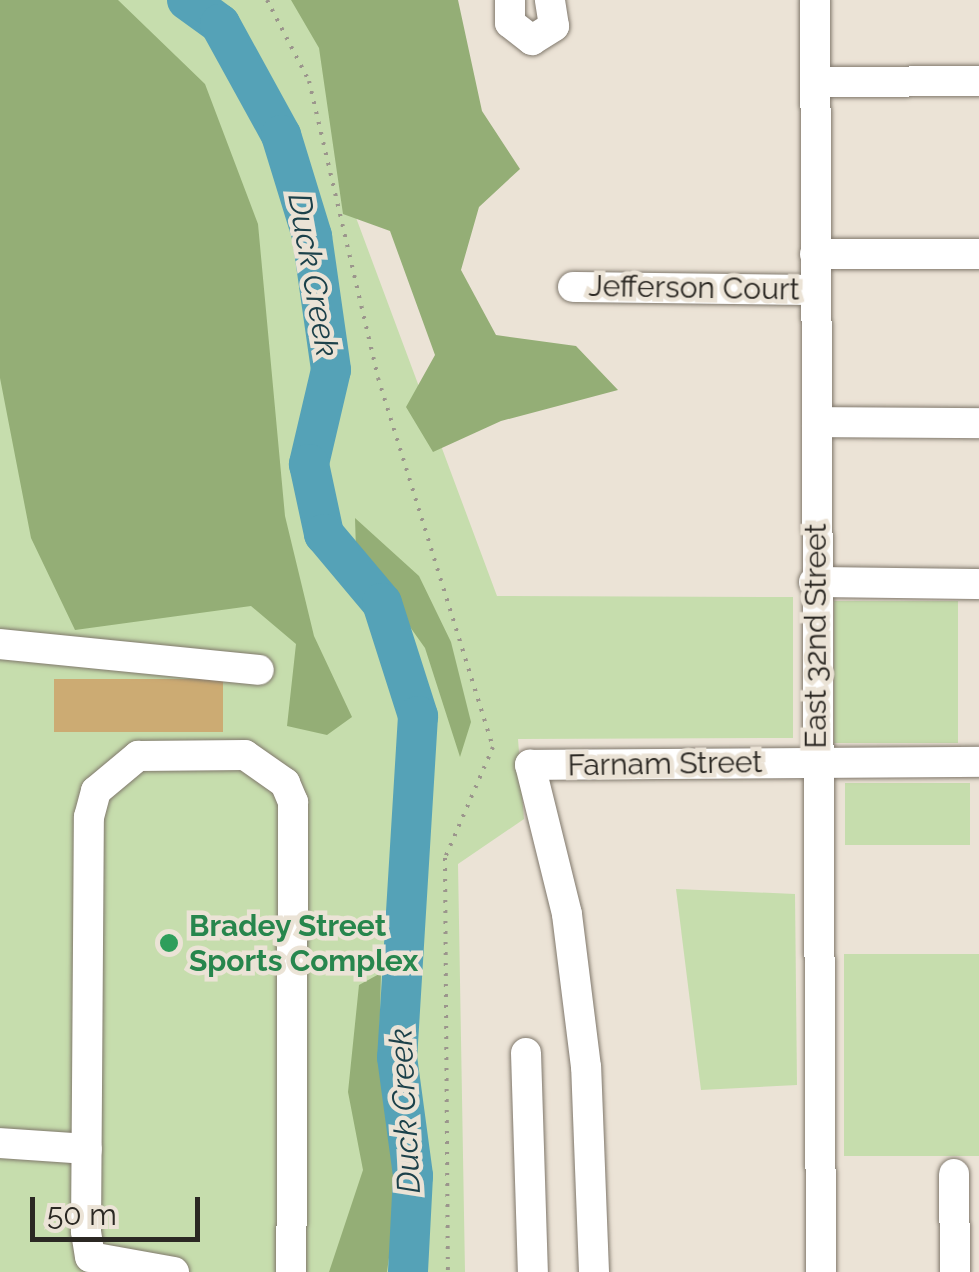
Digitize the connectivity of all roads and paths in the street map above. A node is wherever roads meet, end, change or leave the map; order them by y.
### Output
1 (267, 0) edge
2 (510, 0) edge
3 (550, 0) edge
4 (815, 0) edge
5 (979, 81) edge
6 (815, 82) junction
7 (815, 254) junction
8 (979, 254) edge
9 (572, 287) dead end
10 (816, 290) junction
11 (817, 422) junction
12 (979, 423) edge
13 (814, 582) junction
14 (979, 584) edge
15 (0, 644) edge
16 (259, 670) dead end
17 (816, 762) junction
18 (979, 762) edge
19 (526, 1053) dead end
20 (0, 1143) edge
21 (87, 1148) junction
22 (954, 1174) dead end
23 (97, 1265) edge
24 (129, 1268) edge
25 (174, 1272) edge
26 (291, 1272) edge
27 (448, 1272) edge
28 (533, 1272) edge
29 (594, 1272) edge
30 (821, 1272) edge
31 (955, 1272) edge

1 - 27 path
2 - 3 street
4 - 6 street, East 32nd Street
5 - 6 street
6 - 7 street, East 32nd Street
7 - 8 street
7 - 10 street, East 32nd Street
9 - 10 street, Jefferson Court
10 - 11 street, East 32nd Street
11 - 12 street
11 - 13 street, East 32nd Street
13 - 14 street
13 - 17 street, East 32nd Street
15 - 16 street
17 - 18 street, Farnam Street
17 - 29 street, Farnam Street
17 - 30 street, East 32nd Street
19 - 28 street
20 - 21 street
21 - 23 street
21 - 26 street
22 - 31 street
23 - 24 street
24 - 25 street

